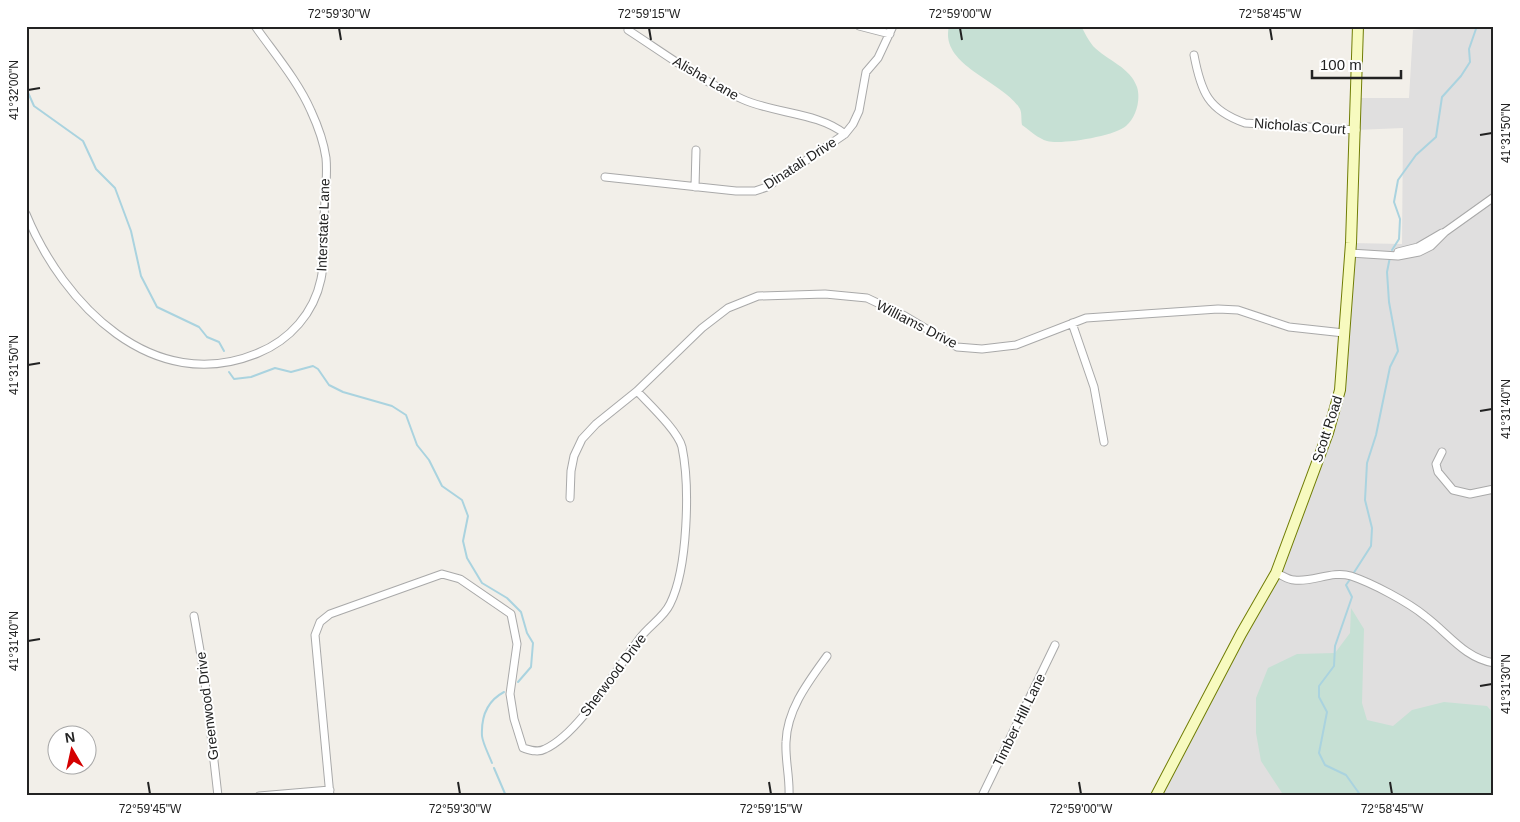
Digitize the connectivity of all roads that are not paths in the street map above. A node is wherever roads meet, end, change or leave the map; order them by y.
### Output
1 (255, 26) edge
2 (859, 26) edge
3 (893, 26) edge
4 (1358, 26) edge
5 (628, 30) dead end
6 (890, 34) junction
7 (1194, 55) dead end
8 (1356, 130) junction
9 (845, 134) junction
10 (696, 150) dead end
11 (605, 177) dead end
12 (695, 187) junction
13 (1494, 197) edge
14 (26, 214) edge
15 (1350, 253) junction
16 (1072, 323) junction
17 (1344, 333) junction
18 (637, 391) junction
19 (1104, 442) dead end
20 (1442, 452) dead end
21 (1494, 489) edge
22 (570, 498) dead end
23 (1276, 573) junction
24 (194, 616) dead end
25 (1056, 645) dead end
26 (827, 656) dead end
27 (1494, 663) edge
28 (330, 793) edge
29 (984, 795) edge
30 (218, 796) edge
31 (260, 796) edge
32 (790, 796) edge
33 (1156, 796) edge

1 - 14 street, Interstate Lane
2 - 6 street
3 - 6 street, Dinatali Drive
4 - 8 main road, Scott Road
5 - 9 street, Alisha Lane
6 - 9 street, Dinatali Drive
7 - 8 street, Nicholas Court
8 - 15 main road, Scott Road
9 - 12 street, Dinatali Drive
10 - 12 street
11 - 12 street, Dinatali Drive
13 - 15 street
15 - 17 main road, Scott Road
16 - 17 street, Williams Drive
16 - 18 street, Williams Drive
16 - 19 street
17 - 23 main road, Scott Road
18 - 22 street, Williams Drive
18 - 28 street, Sherwood Drive
20 - 21 street
23 - 27 street
23 - 33 main road, Scott Road
24 - 30 street, Greenwood Drive
25 - 29 street, Timber Hill Lane
26 - 32 street
28 - 31 street

